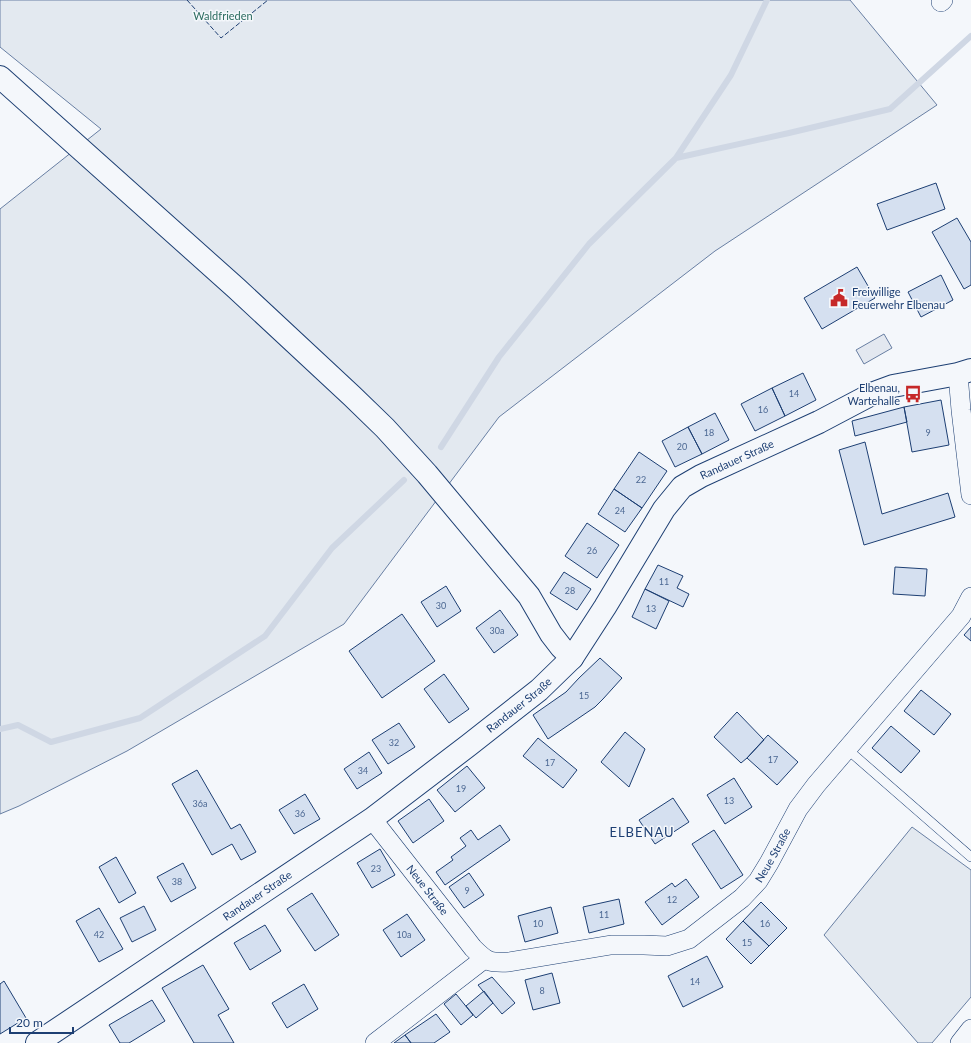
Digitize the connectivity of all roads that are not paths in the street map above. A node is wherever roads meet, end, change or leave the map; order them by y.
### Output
1 (0, 77) edge
2 (964, 372) edge
3 (971, 495) edge
4 (971, 597) edge
5 (572, 658) junction
6 (847, 749) junction
7 (372, 819) junction
8 (971, 857) edge
9 (484, 959) junction
10 (971, 1029) edge
11 (37, 1043) edge
12 (375, 1043) edge
13 (960, 1043) edge

1 - 5 street
2 - 3 street
2 - 5 street, Randauer Straße
4 - 6 street, Neue Straße
5 - 7 street, Randauer Straße
6 - 8 lane
6 - 9 street, Neue Straße
7 - 9 street, Neue Straße
7 - 11 street, Randauer Straße
9 - 12 street
10 - 13 street

